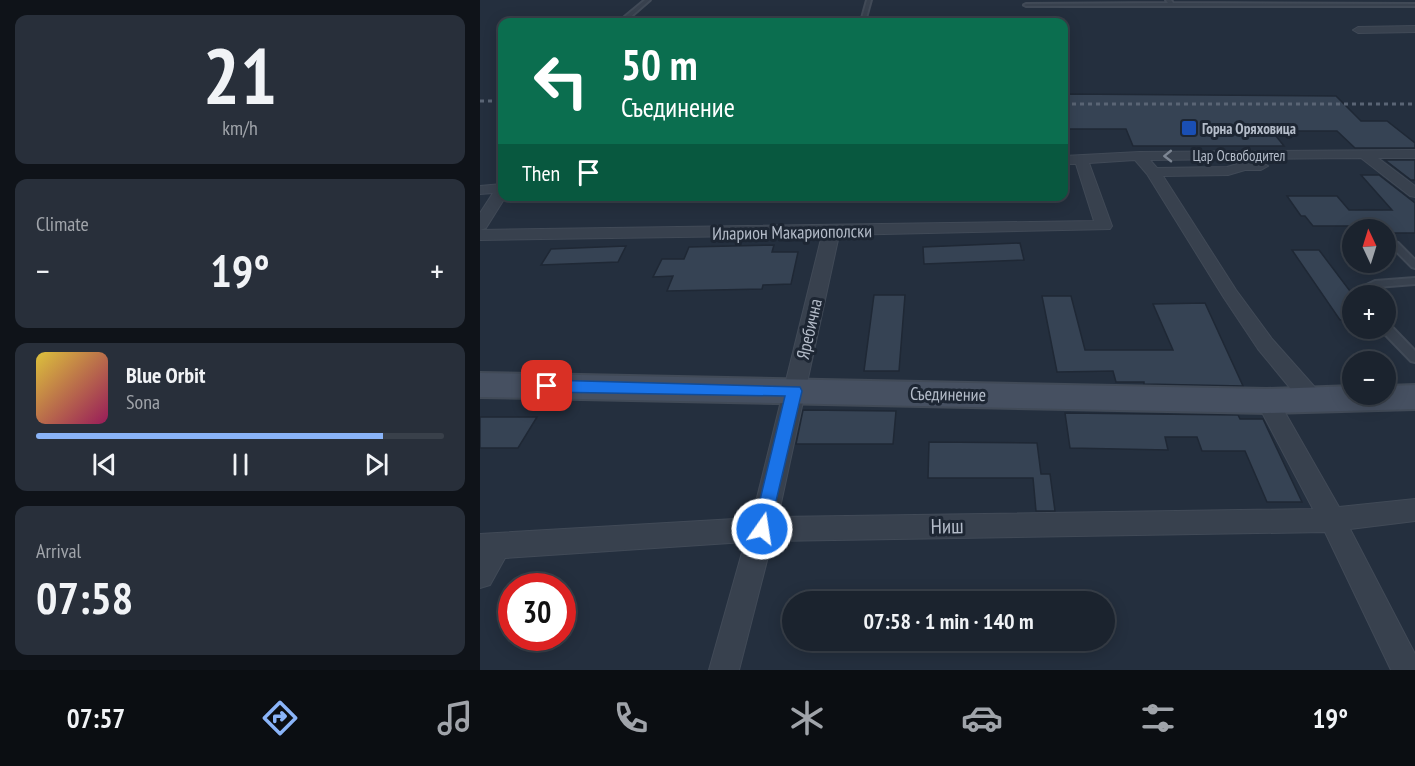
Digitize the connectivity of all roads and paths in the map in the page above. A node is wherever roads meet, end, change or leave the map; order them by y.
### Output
1 (648, 0) edge
2 (869, 0) edge
3 (1170, 2) edge
4 (1026, 5) dead end
5 (1415, 5) edge
6 (626, 18) edge
7 (864, 18) dead end
8 (1415, 29) edge
9 (1358, 30) dead end
10 (1415, 154) edge
11 (1365, 155) junction
12 (1139, 156) junction
13 (1081, 159) junction
14 (1068, 160) edge
15 (1240, 161) junction
16 (1380, 165) junction
17 (1415, 165) edge
18 (1153, 172) junction
19 (480, 190) edge
20 (498, 190) edge
21 (1415, 193) edge
22 (498, 196) edge
23 (480, 225) edge
24 (831, 232) junction
25 (480, 236) edge
26 (1396, 246) edge
27 (1415, 265) edge
28 (1415, 281) edge
29 (1373, 285) edge
30 (1396, 338) edge
31 (1415, 358) edge
32 (480, 385) edge
33 (794, 391) junction
34 (1415, 397) edge
35 (1312, 399) junction
36 (1267, 401) junction
37 (1415, 510) edge
38 (1332, 520) junction
39 (762, 529) junction
40 (488, 547) edge
41 (480, 575) edge
42 (724, 670) edge
43 (1407, 670) edge

1 - 6 lane
2 - 7 lane
3 - 4 lane
3 - 5 lane
8 - 9 street
10 - 11 street, Цар Освободител
11 - 15 street, Цар Освободител
11 - 16 street
12 - 13 street, Цар Освободител
15 -> 12 street, Цар Освободител
12 - 18 street
13 - 14 street, Цар Освободител
13 - 24 street, Иларион Макариополски
15 - 16 street, Цар Освободител
15 - 18 street
16 - 17 street, Цар Освободител
16 - 21 street
18 - 35 street
19 - 20 street
22 - 23 street
24 - 25 street, Иларион Макариополски
24 - 33 street, Яребична
26 - 27 lane
28 - 29 lane
30 - 31 lane
32 - 33 main road, Съединение
33 - 36 main road, Съединение
33 - 39 street, Яребична
34 - 35 main road, Съединение
35 - 36 main road, Съединение
36 - 38 street
37 - 38 street, Ниш
38 - 39 street, Ниш
38 - 43 street
39 - 40 street, Ниш
39 - 42 street, Яребична
40 - 41 street

